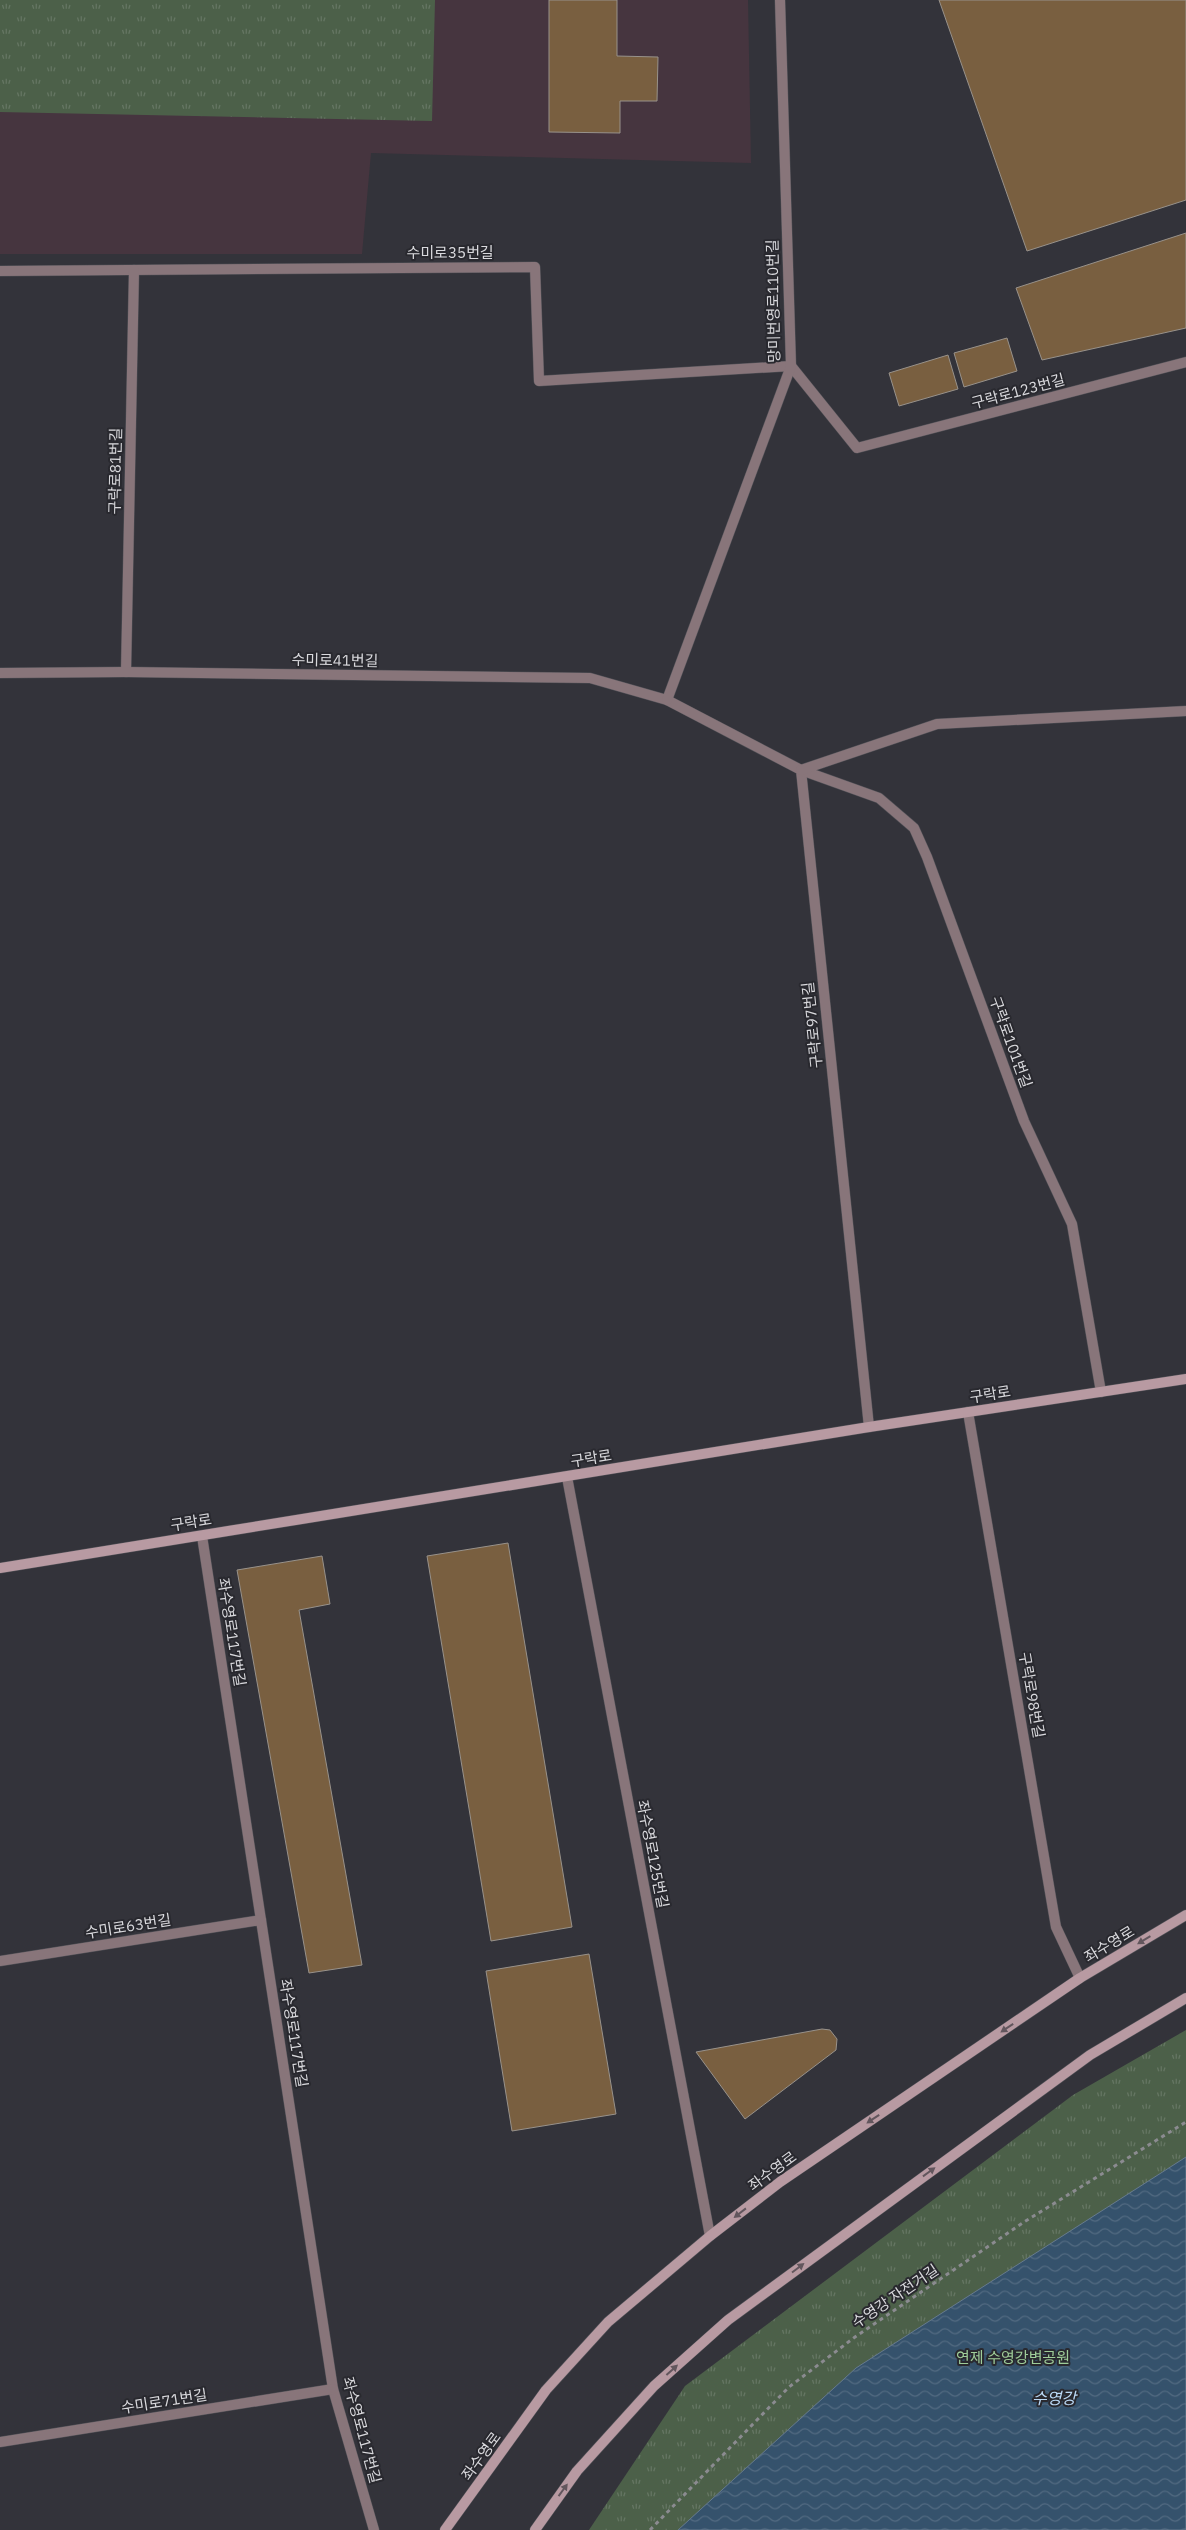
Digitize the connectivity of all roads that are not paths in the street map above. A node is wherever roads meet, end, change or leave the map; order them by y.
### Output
1 (780, 0) edge
2 (134, 270) junction
3 (0, 271) edge
4 (1186, 362) edge
5 (791, 366) junction
6 (126, 672) junction
7 (0, 673) edge
8 (667, 700) junction
9 (1186, 711) edge
10 (801, 770) junction
11 (1186, 1379) edge
12 (1101, 1392) junction
13 (968, 1412) junction
14 (869, 1428) junction
15 (567, 1478) junction
16 (202, 1536) junction
17 (0, 1568) edge
18 (1186, 1915) edge
19 (261, 1920) junction
20 (0, 1961) edge
21 (1080, 1978) junction
22 (1186, 1998) edge
23 (710, 2236) junction
24 (333, 2389) junction
25 (0, 2442) edge
26 (374, 2530) edge
27 (445, 2530) edge
28 (535, 2530) edge

1 - 5 street, 망미번영로110번길
2 - 3 street, 수미로35번길
2 - 5 street, 수미로35번길
2 - 6 street, 구락로81번길
4 - 5 street, 구락로123번길
5 - 8 street, 망미번영로110번길
6 - 7 street, 수미로41번길
6 - 8 street, 수미로41번길
8 - 10 street
9 - 10 street
10 - 12 street, 구락로101번길
10 - 14 street, 구락로97번길
11 - 12 main road, 구락로
12 - 13 main road, 구락로
13 - 14 main road, 구락로
13 - 21 street, 구락로98번길
14 - 15 main road, 구락로
15 - 16 main road, 구락로
15 - 23 street, 좌수영로125번길
16 - 17 main road, 구락로
16 - 19 street, 좌수영로117번길
18 -> 21 main road, 좌수영로
19 - 20 street, 수미로63번길
19 - 24 street, 좌수영로117번길
21 -> 23 main road, 좌수영로
28 -> 22 main road
23 - 27 main road, 좌수영로
24 - 25 street, 수미로71번길
24 - 26 street, 좌수영로117번길

